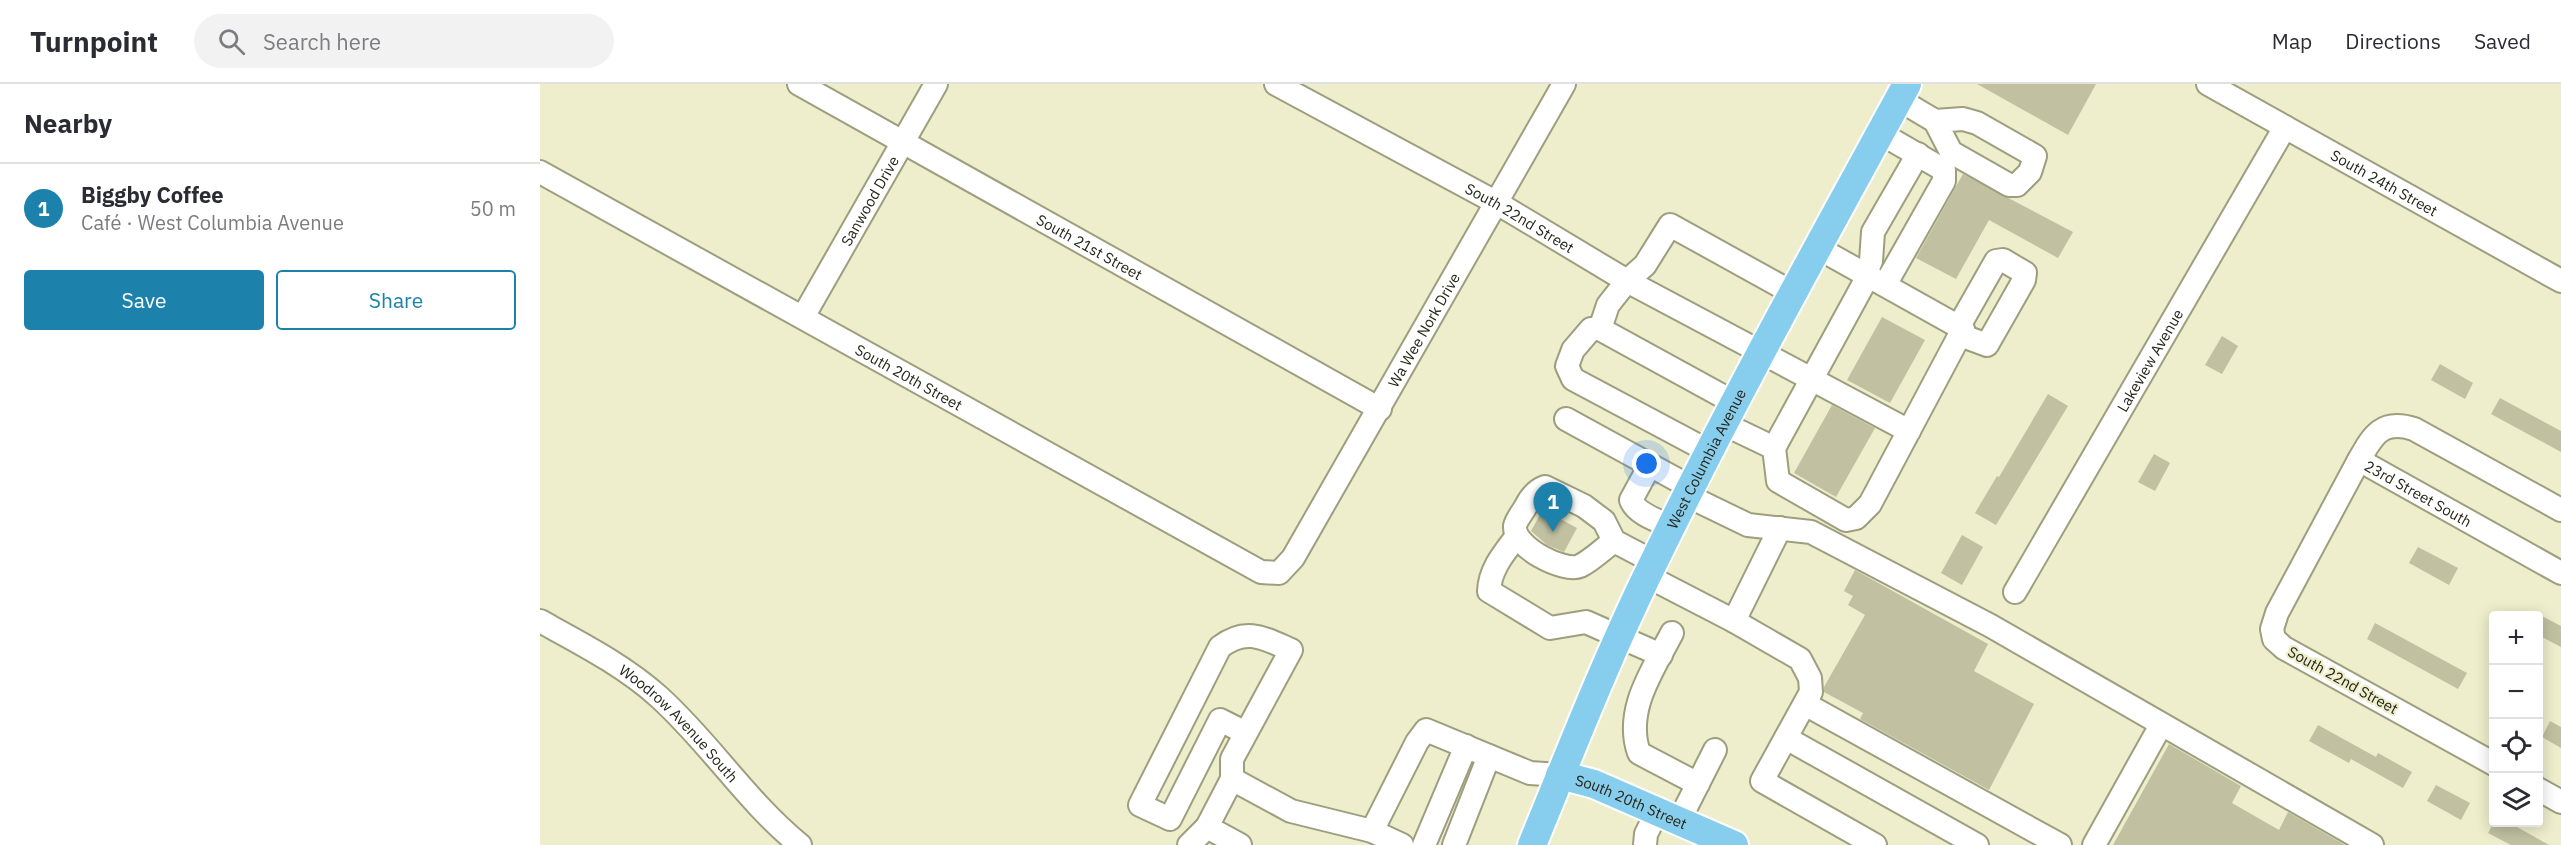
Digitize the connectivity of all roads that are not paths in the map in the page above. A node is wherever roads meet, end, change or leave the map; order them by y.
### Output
1 (799, 84) edge
2 (936, 84) edge
3 (1276, 84) edge
4 (1564, 84) edge
5 (2208, 84) edge
6 (1903, 92) edge
7 (1935, 122) dead end
8 (2285, 128) junction
9 (1880, 133) junction
10 (903, 142) junction
11 (1918, 154) junction
12 (540, 172) edge
13 (1497, 203) junction
14 (1818, 248) junction
15 (1873, 279) junction
16 (1628, 281) junction
17 (2561, 281) edge
18 (1793, 293) junction
19 (803, 317) junction
20 (1600, 328) junction
21 (1761, 353) junction
22 (1813, 377) junction
23 (1380, 409) junction
24 (1730, 413) junction
25 (1566, 419) dead end
26 (1909, 430) junction
27 (1774, 448) junction
28 (1710, 452) junction
29 (2359, 460) junction
30 (1650, 465) junction
31 (1690, 492) junction
32 (2561, 510) edge
33 (1672, 527) junction
34 (1780, 528) junction
35 (1517, 536) junction
36 (1614, 541) junction
37 (1650, 569) junction
38 (1279, 573) joint
39 (2561, 573) edge
40 (2015, 592) dead end
41 (540, 621) edge
42 (1734, 621) junction
43 (1672, 633) dead end
44 (1620, 635) junction
45 (1661, 655) junction
46 (1805, 704) junction
47 (2161, 725) junction
48 (1246, 733) junction
49 (1786, 738) junction
50 (1466, 746) junction
51 (1715, 750) dead end
52 (1489, 756) junction
53 (2489, 762) edge
54 (1560, 775) junction
55 (1232, 779) junction
56 (1698, 784) junction
57 (2543, 792) edge
58 (2561, 802) edge
59 (1668, 817) junction
60 (1207, 827) junction
61 (1372, 831) junction
62 (1723, 843) edge
63 (2095, 844) edge
64 (800, 845) edge
65 (1189, 845) edge
66 (1240, 845) edge
67 (1402, 845) edge
68 (1424, 845) edge
69 (1454, 845) edge
70 (1533, 845) edge
71 (1645, 845) edge
72 (1875, 845) edge
73 (1977, 845) edge
74 (2060, 845) edge
75 (2372, 845) edge

1 - 10 street, South 21st Street
2 - 10 street, Sanwood Drive
3 - 13 street, South 22nd Street
4 - 13 street, Wa Wee Nork Drive
5 - 8 street, South 24th Street
6 - 7 street
6 - 9 main road, West Columbia Avenue
8 - 17 street, South 24th Street
8 - 40 street, Lakeview Avenue
9 - 11 street
9 - 14 main road, West Columbia Avenue
10 - 19 street, Sanwood Drive
10 - 23 street, South 21st Street
11 - 15 street
11 - 15 street
12 - 19 street, South 20th Street
13 - 16 street, South 22nd Street
13 - 23 street, Wa Wee Nork Drive
14 - 15 street
14 - 18 main road, West Columbia Avenue
15 - 22 street
15 - 26 street
16 - 18 street
16 - 20 street
16 - 21 street, South 22nd Street
18 - 21 main road, West Columbia Avenue
19 - 38 street, South 20th Street
20 - 24 street
20 - 28 street
21 - 22 street, South 22nd Street
21 - 24 main road, West Columbia Avenue
22 - 26 street, South 22nd Street
22 - 27 street
23 - 38 street, Wa Wee Nork Drive
24 - 27 street
24 - 28 main road, West Columbia Avenue
25 - 30 street
26 - 27 street
28 - 31 main road, West Columbia Avenue
29 - 32 street, 23rd Street South
29 - 39 street, 23rd Street South
29 - 53 street, South 22nd Street
30 - 31 street
30 - 33 street
31 - 33 main road, West Columbia Avenue
31 - 34 street
33 - 37 main road, West Columbia Avenue
34 - 42 street
34 - 47 street
35 - 36 street
35 - 36 street
35 - 44 street
36 - 37 street
37 - 42 street
37 - 44 main road, West Columbia Avenue
41 - 64 street, Woodrow Avenue South
42 - 46 street
43 - 45 street
44 - 45 street
44 - 54 main road, West Columbia Avenue
45 - 56 street
46 - 49 street
46 - 74 street
47 - 63 street
47 - 75 street
48 - 48 street
48 - 55 street
49 - 72 street
49 - 73 street
50 - 52 street
50 - 61 street
50 - 68 street
51 - 56 street
52 - 54 street
52 - 69 street
54 - 59 main road, South 20th Street
54 - 70 main road, West Columbia Avenue
55 - 60 street
55 - 61 street
56 - 59 street
57 - 58 street
59 - 62 main road, South 20th Street
59 - 71 street
60 - 65 street
60 - 66 street
61 - 67 street

